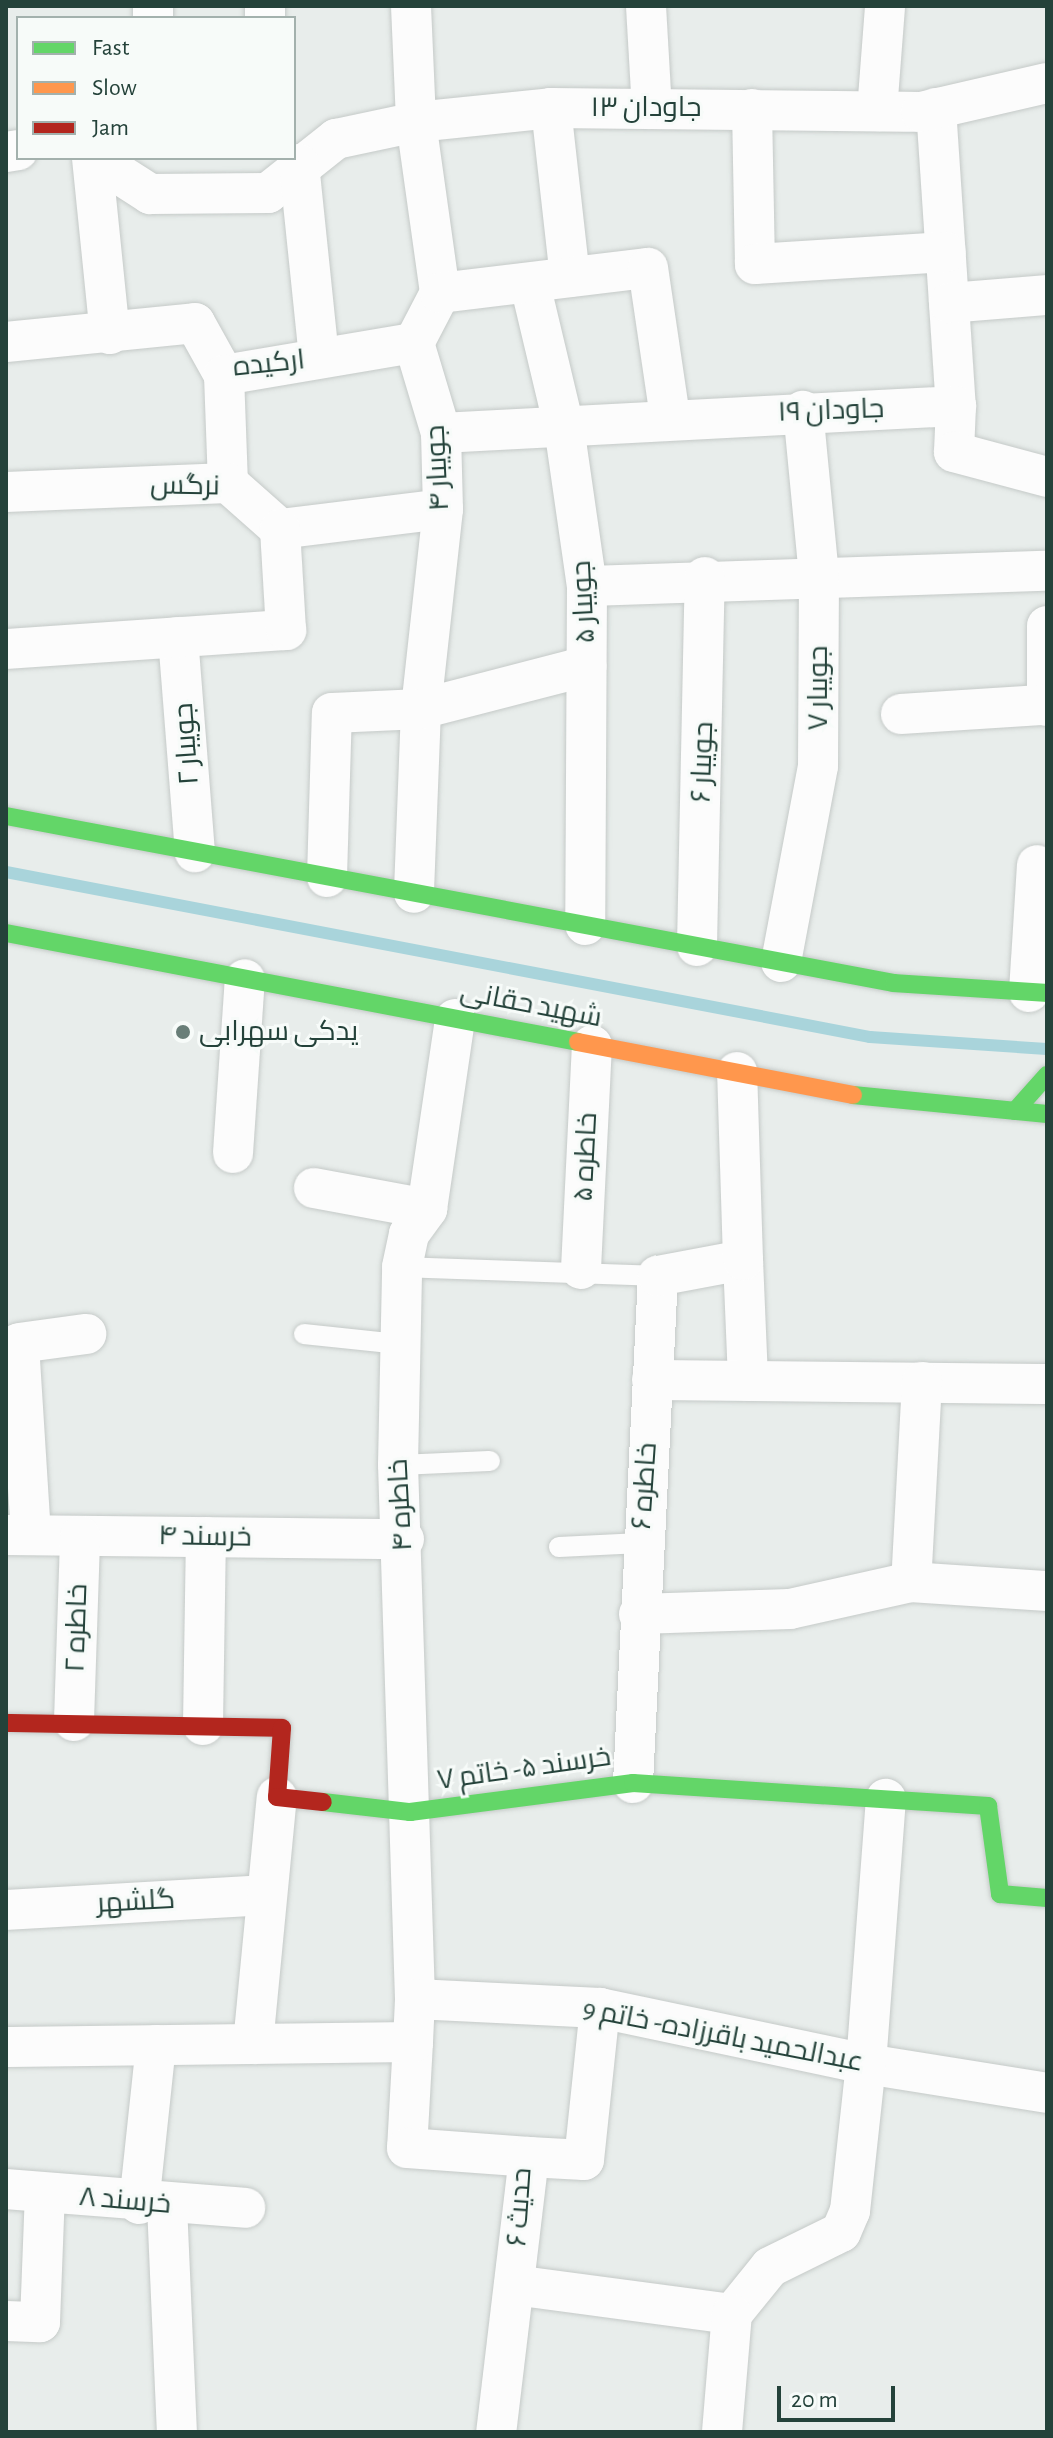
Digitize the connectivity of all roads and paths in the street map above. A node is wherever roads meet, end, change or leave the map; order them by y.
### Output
1 (411, 6) edge
2 (646, 6) edge
3 (885, 6) edge
4 (1047, 83) edge
5 (551, 108) junction
6 (936, 108) junction
7 (652, 109) junction
8 (752, 109) junction
9 (877, 111) junction
10 (416, 122) junction
11 (93, 160) edge
12 (99, 160) edge
13 (278, 172) edge
14 (150, 176) edge
15 (946, 252) junction
16 (570, 277) junction
17 (530, 284) junction
18 (440, 293) junction
19 (1047, 295) edge
20 (949, 303) junction
21 (110, 334) junction
22 (6, 342) edge
23 (414, 343) junction
24 (319, 358) junction
25 (224, 375) junction
26 (956, 406) junction
27 (803, 411) junction
28 (670, 417) junction
29 (564, 427) junction
30 (441, 433) junction
31 (1047, 477) edge
32 (228, 483) junction
33 (6, 492) edge
34 (443, 509) junction
35 (280, 529) junction
36 (1047, 571) edge
37 (819, 576) junction
38 (705, 577) junction
39 (587, 586) junction
40 (1047, 626) edge
41 (178, 637) junction
42 (6, 649) edge
43 (587, 666) junction
44 (1044, 705) edge
45 (421, 709) junction
46 (901, 714) dead end
47 (6, 816) edge
48 (195, 852) junction
49 (1037, 865) dead end
50 (327, 877) junction
51 (414, 893) junction
52 (585, 925) junction
53 (6, 933) edge
54 (697, 946) junction
55 (781, 962) junction
56 (245, 979) junction
57 (1034, 998) edge
58 (455, 1019) junction
59 (592, 1045) junction
60 (737, 1072) junction
61 (1047, 1075) edge
62 (1015, 1111) junction
63 (1047, 1114) edge
64 (233, 1153) dead end
65 (314, 1188) dead end
66 (427, 1209) junction
67 (743, 1260) junction
68 (402, 1267) junction
69 (581, 1269) junction
70 (658, 1276) junction
71 (86, 1334) dead end
72 (304, 1334) dead end
73 (399, 1344) junction
74 (652, 1380) junction
75 (748, 1381) junction
76 (922, 1382) junction
77 (1047, 1384) edge
78 (14, 1397) edge
79 (490, 1461) dead end
80 (398, 1465) junction
81 (18, 1535) edge
82 (80, 1536) junction
83 (206, 1537) junction
84 (404, 1539) junction
85 (641, 1543) junction
86 (559, 1547) dead end
87 (911, 1582) junction
88 (1047, 1591) edge
89 (639, 1614) junction
90 (74, 1721) junction
91 (6, 1723) edge
92 (203, 1725) junction
93 (633, 1783) junction
94 (277, 1797) junction
95 (886, 1799) junction
96 (410, 1812) junction
97 (265, 1895) junction
98 (1047, 1898) edge
99 (6, 1910) edge
100 (415, 1999) junction
101 (600, 2008) junction
102 (413, 2042) junction
103 (253, 2044) junction
104 (156, 2045) junction
105 (6, 2047) edge
106 (866, 2064) junction
107 (1047, 2093) edge
108 (529, 2157) junction
109 (6, 2189) edge
110 (45, 2194) junction
111 (153, 2204) junction
112 (245, 2208) dead end
113 (514, 2285) junction
114 (732, 2314) junction
115 (6, 2321) edge
116 (177, 2432) edge
117 (496, 2432) edge
118 (722, 2432) edge

1 - 10 street
2 - 7 street
3 - 9 street
4 - 6 street, جاودان ۱۳
5 - 7 street, جاودان ۱۳
5 - 10 street, جاودان ۱۳
5 - 16 street
6 - 9 street, جاودان ۱۳
6 - 15 street
7 - 8 street, جاودان ۱۳
8 - 9 street, جاودان ۱۳
8 - 15 street
10 - 13 street, جاودان ۱۳
10 - 18 street
11 - 21 street
12 - 14 street
13 - 14 street
13 - 24 street
15 - 20 street
16 - 17 street
16 - 28 street
17 - 18 street
17 - 29 street, جویبار ۵
18 - 23 street
19 - 20 street
20 - 26 street
21 - 22 street, ارکیده
21 - 25 street, ارکیده
23 - 24 street, ارکیده
23 - 30 street, جویبار ۴
24 - 25 street, ارکیده
25 - 32 street
26 - 27 street, جاودان ۱۹
26 - 31 street
27 - 28 street, جاودان ۱۹
27 - 37 street, جویبار ۷
28 - 29 street, جاودان ۱۹
29 - 30 street
29 - 39 street, جویبار ۵
30 - 34 street, جویبار ۴
32 - 33 street, نرگس
32 - 35 street, نرگس
34 - 35 street
34 - 45 street, جویبار ۴
35 - 41 street
36 - 37 street
37 - 38 street
37 - 55 street, جویبار ۷
38 - 39 street
38 - 54 street, جویبار ۶
39 - 43 street, جویبار ۵
40 - 44 street
41 - 42 street
41 - 48 street, جویبار ۲
43 - 45 street
43 - 52 street, جویبار ۵
44 - 46 street
45 - 50 street
45 - 51 street, جویبار ۴
47 - 48 main road
48 - 50 main road
49 - 57 street
50 - 51 main road
51 - 52 main road
52 - 54 main road
53 - 56 main road, شهید حقانی
54 - 55 main road
55 - 57 main road
56 - 58 main road, شهید حقانی
56 - 64 street
58 - 59 main road, شهید حقانی
58 - 66 street, خاطره ۴
59 - 60 main road, شهید حقانی
59 - 69 street, خاطره ۵
60 - 62 main road, شهید حقانی
60 - 67 street
61 - 62 main road
62 - 63 main road, شهید حقانی
65 - 66 street
66 - 68 street, خاطره ۴
67 - 70 street
67 - 75 street
68 - 69 lane
68 - 73 street, خاطره ۴
69 - 70 lane
70 - 74 street, خاطره ۶
71 - 78 street
72 - 73 lane
73 - 80 street, خاطره ۴
74 - 75 street
74 - 85 street, خاطره ۶
75 - 76 street
76 - 77 street
76 - 87 street
78 - 81 street
79 - 80 lane
80 - 84 street, خاطره ۴
81 - 82 street, خرسند ۴
82 - 83 street, خرسند ۴
82 - 90 street, خاطره ۲
83 - 84 street, خرسند ۴
83 - 92 street
84 - 96 street, خاطره ۴
85 - 86 lane
85 - 89 street, خاطره ۶
87 - 88 street
87 - 89 street
89 - 93 street, خاطره ۶
90 - 91 main road
90 - 92 main road
92 - 94 main road
93 - 95 main road, خرسند ۵- خاتم ۷
93 - 96 main road, خرسند ۵- خاتم ۷
94 - 96 main road, خرسند ۵- خاتم ۷
94 - 97 street
95 - 98 main road, خرسند ۵- خاتم ۷
95 - 106 street
96 - 100 street, خاطره ۴
97 - 99 street, گلشهر
97 - 103 street
100 - 101 street, عبدالحمید باقرزاده- خاتم 9
100 - 102 street
101 - 106 street, عبدالحمید باقرزاده- خاتم 9
101 - 108 street
102 - 103 street
102 - 108 street, حدیث ۶
103 - 104 street
104 - 105 street
104 - 111 street
106 - 107 street, عبدالحمید باقرزاده- خاتم 9
106 - 114 street
108 - 113 street, حدیث ۶
109 - 110 street, خرسند ۸
110 - 111 street, خرسند ۸
110 - 115 street
111 - 112 street, خرسند ۸
111 - 116 street
113 - 114 street
113 - 117 street, حدیث ۶
114 - 118 street

